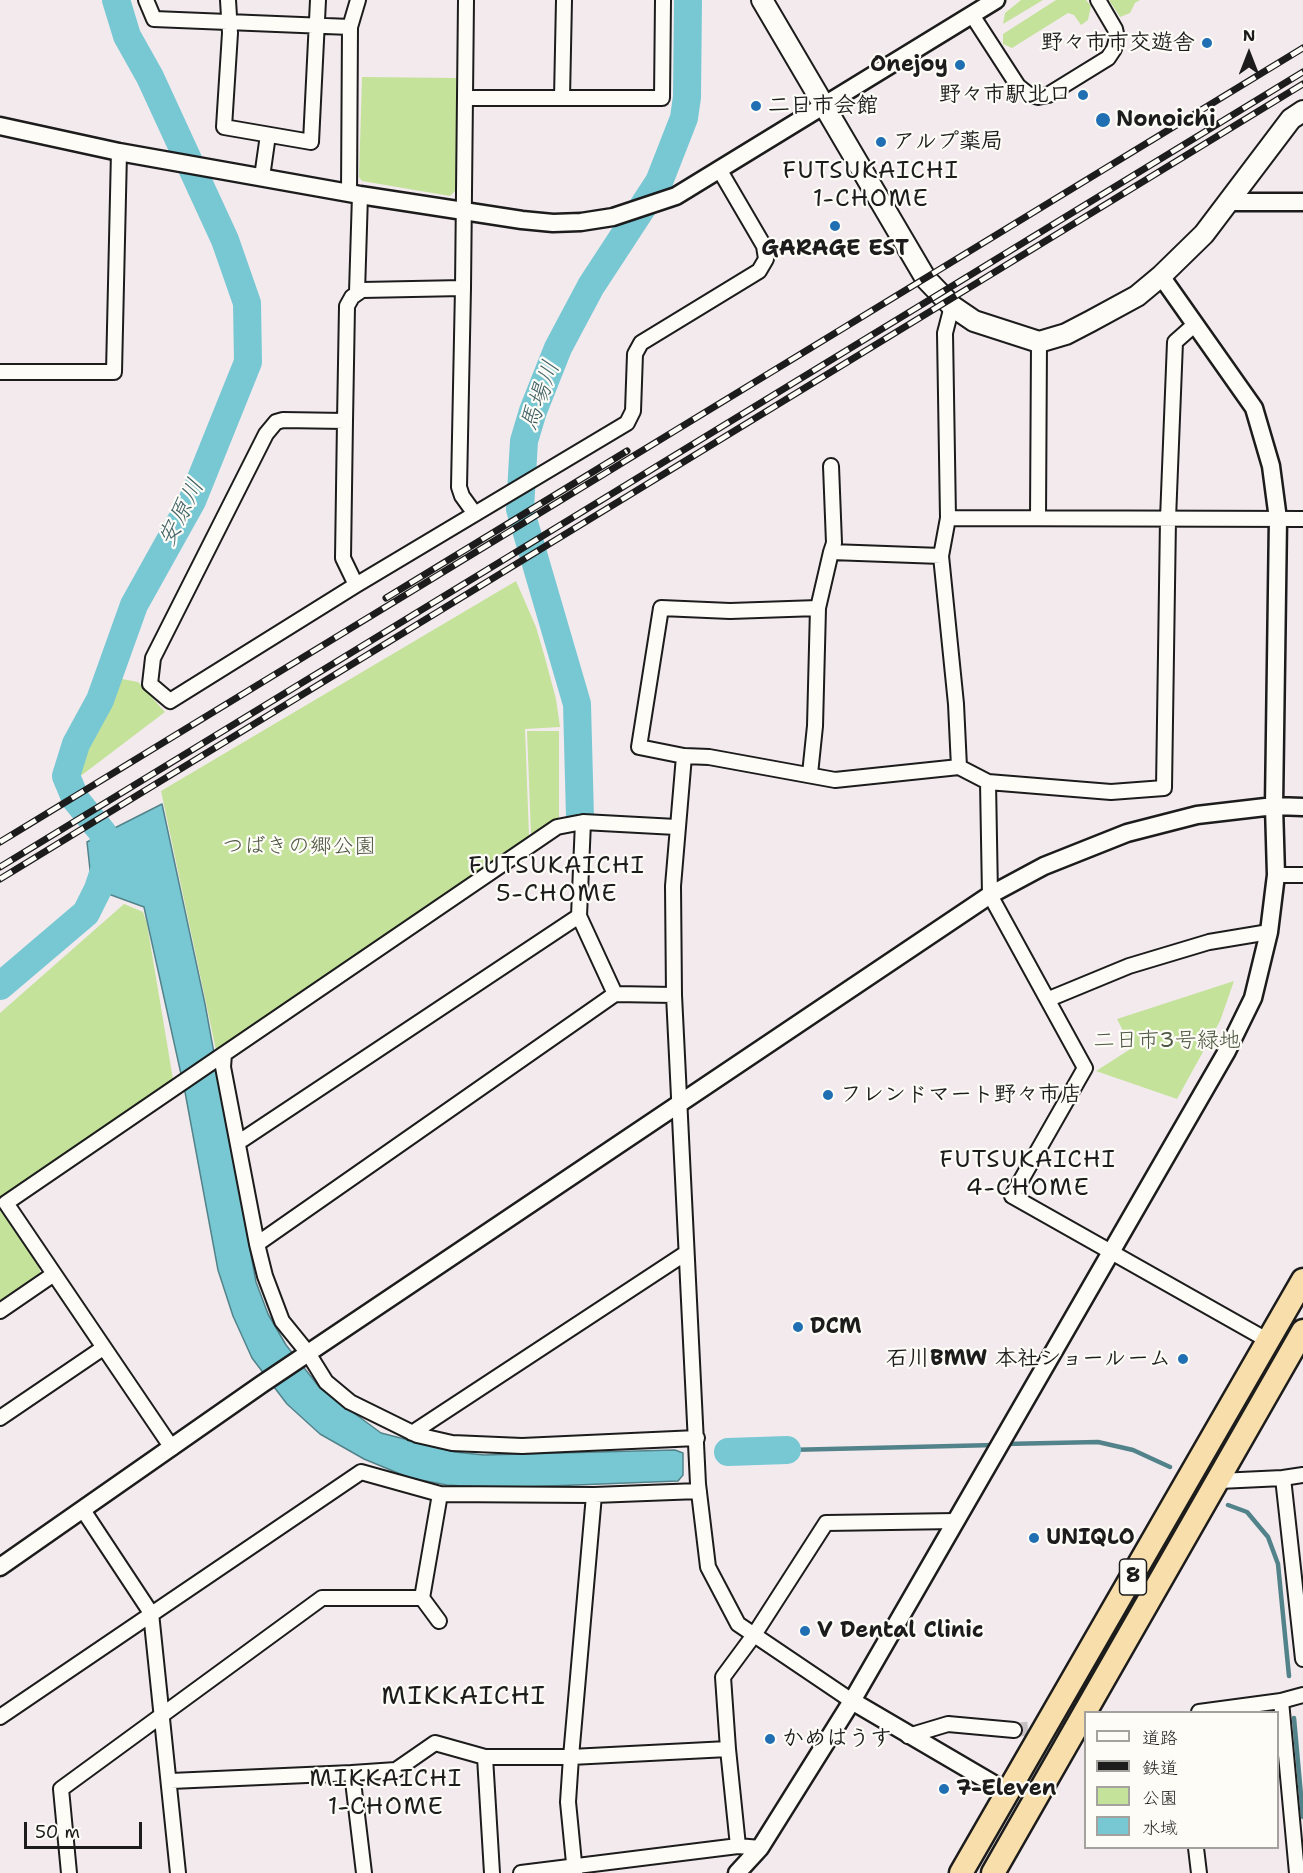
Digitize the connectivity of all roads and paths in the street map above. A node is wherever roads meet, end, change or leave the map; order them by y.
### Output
1 (146, 0) edge
2 (228, 0) edge
3 (318, 0) edge
4 (358, 0) edge
5 (466, 0) edge
6 (564, 0) edge
7 (663, 0) edge
8 (762, 0) edge
9 (996, 0) edge
10 (1098, 0) edge
11 (972, 15) junction
12 (229, 22) junction
13 (316, 26) junction
14 (350, 27) junction
15 (465, 98) junction
16 (562, 98) junction
17 (824, 105) junction
18 (1303, 111) edge
19 (0, 126) edge
20 (268, 135) junction
21 (119, 152) junction
22 (719, 170) junction
23 (262, 177) junction
24 (354, 194) junction
25 (1229, 202) junction
26 (1303, 202) edge
27 (463, 211) junction
28 (1161, 276) junction
29 (463, 288) junction
30 (357, 292) junction
31 (952, 306) junction
32 (1193, 326) junction
33 (1039, 342) junction
34 (0, 372) edge
35 (345, 421) junction
36 (831, 466) dead end
37 (475, 514) junction
38 (948, 518) junction
39 (1038, 518) junction
40 (1168, 519) junction
41 (1278, 519) junction
42 (1303, 519) edge
43 (831, 552) junction
44 (941, 555) junction
45 (356, 585) junction
46 (818, 608) junction
47 (684, 756) junction
48 (959, 767) junction
49 (810, 774) junction
50 (988, 782) junction
51 (1274, 806) junction
52 (1303, 807) edge
53 (583, 822) junction
54 (676, 827) junction
55 (1276, 875) junction
56 (1303, 875) edge
57 (990, 895) junction
58 (579, 916) junction
59 (1269, 932) junction
60 (615, 994) junction
61 (674, 995) junction
62 (1049, 999) junction
63 (225, 1054) junction
64 (680, 1106) junction
65 (239, 1142) junction
66 (257, 1245) junction
67 (1110, 1251) junction
68 (686, 1253) junction
69 (54, 1274) junction
70 (1303, 1280) edge
71 (0, 1311) edge
72 (1303, 1331) edge
73 (1267, 1340) junction
74 (103, 1348) junction
75 (308, 1353) junction
76 (0, 1418) edge
77 (412, 1433) junction
78 (697, 1441) junction
79 (172, 1448) junction
80 (1303, 1475) edge
81 (1283, 1478) junction
82 (1219, 1481) junction
83 (699, 1487) junction
84 (440, 1494) junction
85 (594, 1495) junction
86 (83, 1510) junction
87 (956, 1521) junction
88 (0, 1567) edge
89 (422, 1598) junction
90 (151, 1613) junction
91 (439, 1621) dead end
92 (754, 1635) junction
93 (1303, 1659) edge
94 (1303, 1695) edge
95 (852, 1701) junction
96 (1281, 1701) junction
97 (1086, 1711) edge
98 (1213, 1711) edge
99 (164, 1713) junction
100 (1084, 1715) edge
101 (0, 1717) edge
102 (1014, 1730) tunnel mouth
103 (908, 1736) junction
104 (728, 1749) junction
105 (485, 1757) junction
106 (571, 1757) junction
107 (352, 1773) junction
108 (171, 1781) junction
109 (1009, 1793) junction
110 (738, 1846) junction
111 (760, 1848) junction
112 (1196, 1849) edge
113 (574, 1869) edge
114 (962, 1871) edge
115 (69, 1873) edge
116 (178, 1873) edge
117 (364, 1873) edge
118 (492, 1873) edge
119 (521, 1873) edge
120 (737, 1873) edge
121 (993, 1873) edge
122 (1199, 1873) edge
123 (1297, 1873) edge

1 - 12 street
2 - 12 street
3 - 13 street
4 - 14 street
5 - 15 street
6 - 16 street
7 - 16 street
8 - 17 main road
9 - 11 street
10 - 11 street
11 - 17 street
12 - 13 street
12 - 20 street
13 - 14 street
13 - 20 street
14 - 24 street
15 - 16 street
15 - 27 street
17 - 22 street
17 - 31 main road
18 - 25 main road
19 - 21 street
20 - 23 street
21 - 23 street
21 - 34 street
22 - 27 street
22 - 37 street
23 - 24 street
24 - 27 street
24 - 30 street
25 - 26 street
25 - 28 main road
27 - 29 street
28 - 32 street
28 - 33 main road
29 - 30 street
29 - 37 street
30 - 35 street
31 - 33 main road
31 - 38 street
32 - 40 street
32 - 41 street
33 - 39 street
35 - 45 street
35 - 45 street
36 - 43 street
37 - 45 street
38 - 39 street
38 - 44 street
39 - 40 street
40 - 41 street
40 - 50 street
41 - 42 street
41 - 51 street
43 - 44 street
43 - 46 street
44 - 48 street
46 - 47 street
46 - 49 street
47 - 49 street
47 - 54 street
48 - 49 street
48 - 50 street
50 - 57 street
51 - 52 street
51 - 55 street
51 - 57 street
53 - 54 street
53 - 58 street
53 - 63 street
54 - 61 street
55 - 56 street
55 - 59 street
57 - 62 street
57 - 64 street
58 - 60 street
58 - 65 street
59 - 62 street
59 - 67 street
60 - 61 street
60 - 66 street
61 - 64 street
62 - 67 street
63 - 65 street
63 - 69 street
64 - 68 street
64 - 75 street
65 - 66 street
66 - 75 street
67 - 73 street
67 - 87 street
68 - 77 street
68 - 78 street
69 - 71 street
69 - 74 street
70 - 73 highway, 8
72 - 82 highway, 8
73 - 109 highway, 8
74 - 76 street
74 - 79 street
75 - 77 street
75 - 79 street
77 - 78 street
78 - 83 street
79 - 86 street
80 - 81 street
81 - 82 street
81 - 93 street
82 - 97 highway, 8
83 - 85 street
83 - 92 street
84 - 85 street
84 - 89 street
84 - 90 street
85 - 106 street
86 - 88 street
86 - 90 street
87 - 92 street
87 - 95 street
89 - 91 street
89 - 99 street
90 - 99 street
90 - 101 street
92 - 95 street
92 - 104 street
94 - 96 street
95 - 103 street
95 - 111 street
96 - 98 street
96 - 123 street
99 - 108 street
99 - 115 street
100 - 121 highway, 8
102 - 103 street
103 - 109 street
104 - 106 street
104 - 110 street
105 - 106 street
105 - 107 street
105 - 118 street
106 - 113 street
107 - 108 street
107 - 117 street
108 - 116 street
109 - 114 highway, 8
110 - 111 street
110 - 113 street
111 - 120 street
112 - 122 street
113 - 119 street

